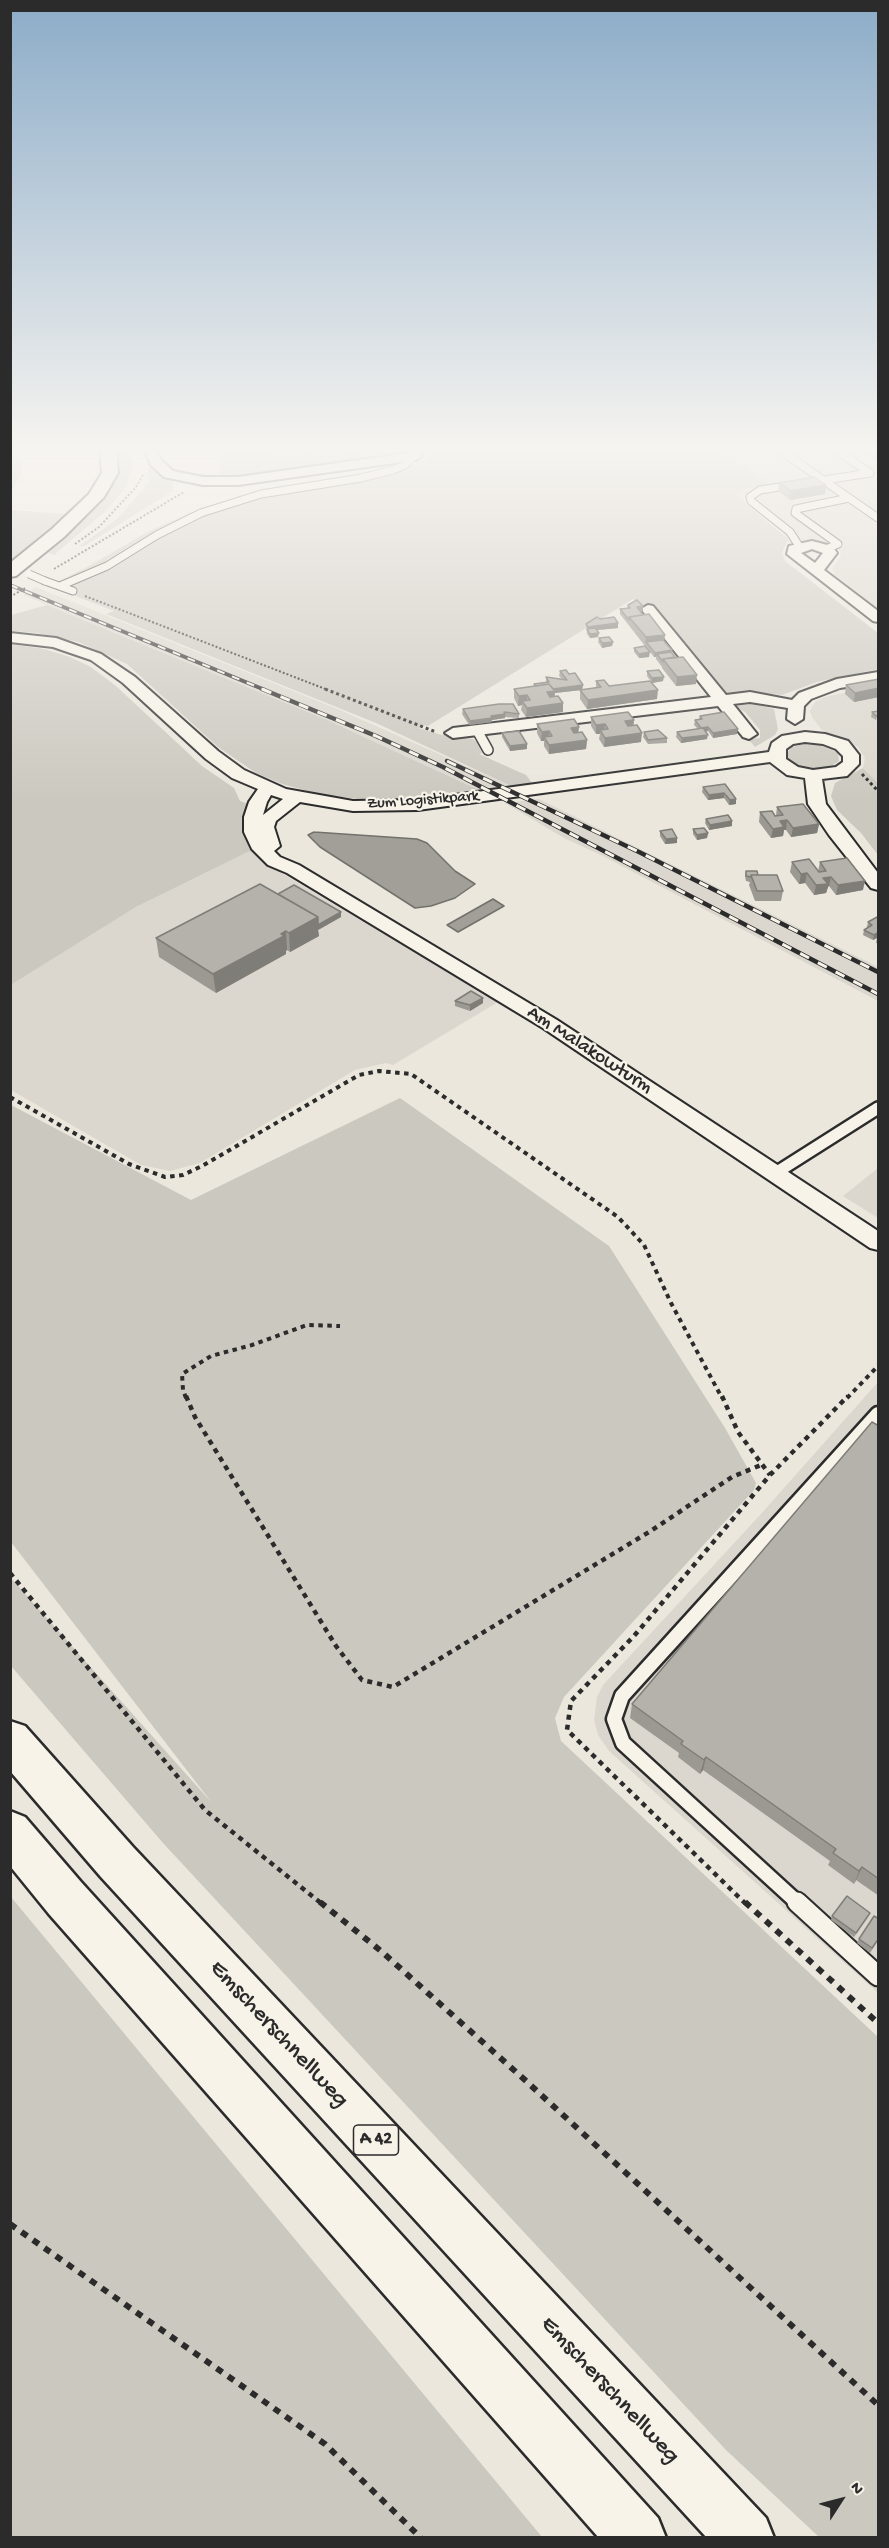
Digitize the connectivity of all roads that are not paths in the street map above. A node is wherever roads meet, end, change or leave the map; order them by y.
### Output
1 (109, 565) edge
2 (808, 565) edge
3 (822, 565) edge
4 (816, 571) junction
5 (18, 572) edge
6 (60, 586) junction
7 (73, 591) road end
8 (648, 609) dead end
9 (879, 618) edge
10 (10, 637) edge
11 (879, 676) edge
12 (722, 701) junction
13 (796, 705) junction
14 (478, 732) junction
15 (453, 734) dead end
16 (749, 734) dead end
17 (805, 737) junction
18 (488, 750) dead end
19 (776, 756) junction
20 (813, 775) junction
21 (267, 788) junction
22 (296, 797) junction
23 (293, 869) junction
24 (879, 884) edge
25 (879, 1108) edge
26 (774, 1174) junction
27 (879, 1242) edge
28 (879, 1414) edge
29 (10, 1740) edge
30 (10, 1832) edge
31 (879, 1976) edge
32 (638, 2538) edge
33 (746, 2538) edge

1 - 6 lane
2 - 4 street
3 - 4 street
4 - 9 street
5 - 6 lane, bridge
6 - 7 lane
8 - 12 street
10 - 21 street, Zum Logistikpark
11 - 13 street
12 - 13 street
12 - 14 street
12 - 16 street
13 - 17 street
14 - 15 street
14 - 18 lane
17 - 19 street
17 - 20 street
19 - 20 street
19 - 22 street, Zum Logistikpark
20 - 24 street
21 - 22 street, Zum Logistikpark
21 - 23 street, Am Malakowturm
22 - 23 street, Am Malakowturm
23 - 26 street, Am Malakowturm
25 - 26 lane
26 - 27 street, Am Malakowturm
28 - 31 lane
29 - 33 highway, Emscherschnellweg / A 42
30 - 32 highway

